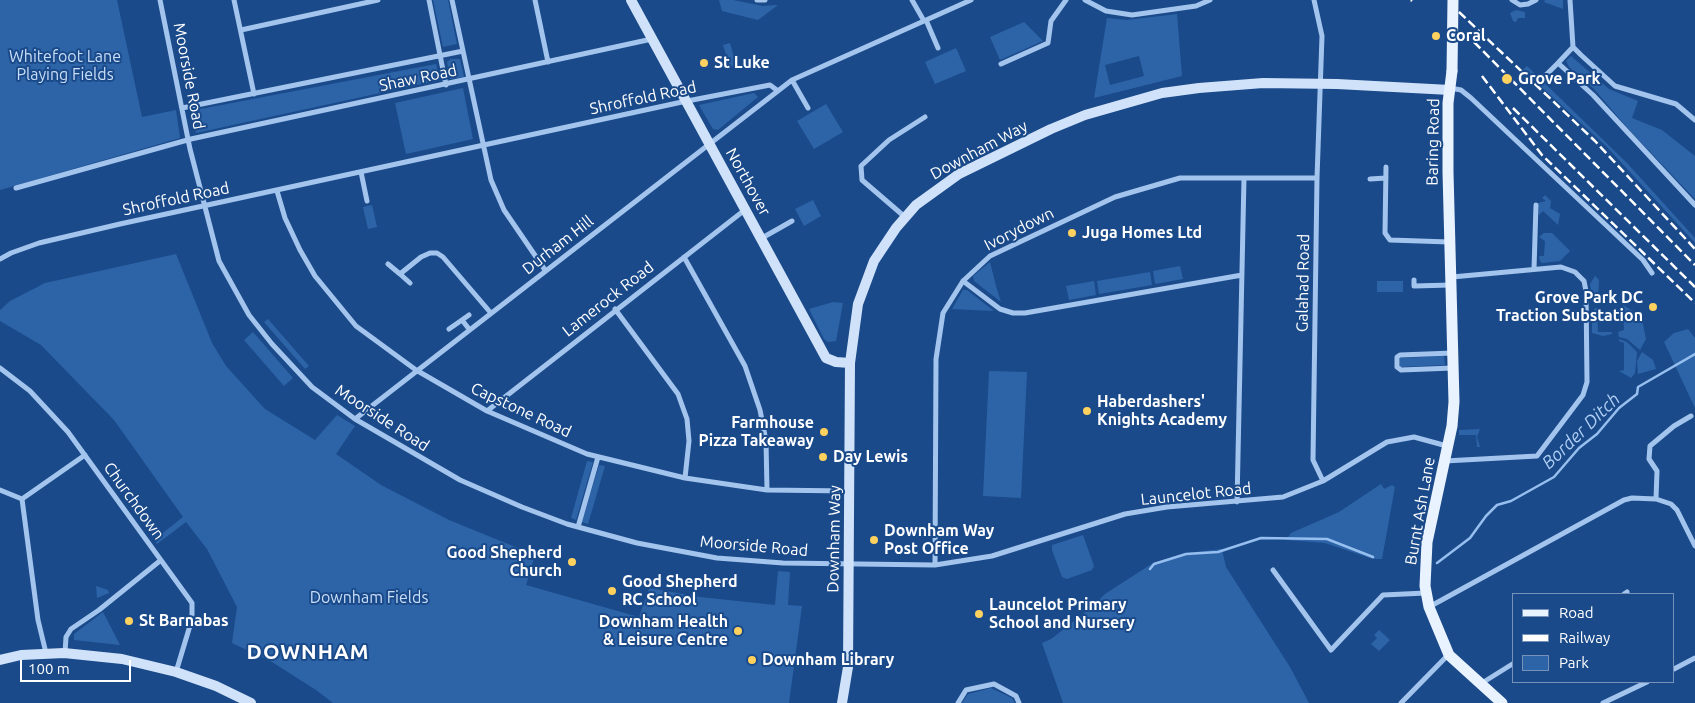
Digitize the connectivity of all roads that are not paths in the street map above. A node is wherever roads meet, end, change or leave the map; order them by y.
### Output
1 (160, 0) edge
2 (234, 0) edge
3 (378, 0) edge
4 (429, 0) edge
5 (452, 0) edge
6 (535, 0) edge
7 (631, 0) edge
8 (757, 0) edge
9 (765, 0) edge
10 (912, 0) edge
11 (972, 0) edge
12 (1066, 0) edge
13 (1085, 0) edge
14 (1210, 0) edge
15 (1314, 0) edge
16 (1453, 0) edge
17 (1512, 0) edge
18 (1536, 0) edge
19 (1570, 0) edge
20 (925, 20) junction
21 (241, 30) junction
22 (653, 39) junction
23 (1573, 47) junction
24 (938, 48) dead end
25 (463, 51) junction
26 (440, 56) junction
27 (548, 62) junction
28 (1558, 63) junction
29 (1001, 64) dead end
30 (1543, 78) dead end
31 (469, 80) junction
32 (792, 80) junction
33 (446, 84) junction
34 (1320, 84) junction
35 (1450, 89) junction
36 (778, 91) junction
37 (254, 94) junction
38 (687, 102) junction
39 (182, 108) junction
40 (808, 108) dead end
41 (925, 117) dead end
42 (1695, 120) edge
43 (189, 140) junction
44 (710, 143) junction
45 (483, 146) junction
46 (1386, 166) dead end
47 (361, 172) junction
48 (1244, 178) junction
49 (1317, 178) junction
50 (1386, 178) junction
51 (1370, 179) dead end
52 (16, 188) dead end
53 (277, 190) junction
54 (367, 200) dead end
55 (1695, 205) edge
56 (204, 206) junction
57 (1536, 206) dead end
58 (746, 209) junction
59 (905, 217) junction
60 (792, 221) dead end
61 (762, 238) junction
62 (1449, 242) junction
63 (684, 257) junction
64 (0, 259) edge
65 (388, 264) dead end
66 (1534, 269) junction
67 (545, 270) junction
68 (1652, 272) dead end
69 (400, 274) junction
70 (1242, 275) junction
71 (963, 281) junction
72 (1451, 281) junction
73 (410, 283) dead end
74 (1415, 292) dead end
75 (615, 310) junction
76 (490, 312) junction
77 (470, 315) dead end
78 (462, 320) junction
79 (469, 329) junction
80 (449, 330) dead end
81 (1453, 353) junction
82 (850, 363) junction
83 (0, 368) edge
84 (1454, 368) junction
85 (416, 370) junction
86 (487, 411) junction
87 (1691, 416) dead end
88 (355, 419) junction
89 (1447, 446) junction
90 (85, 455) junction
91 (598, 457) junction
92 (1445, 461) junction
93 (685, 478) junction
94 (1323, 481) junction
95 (0, 490) edge
96 (767, 490) junction
97 (849, 491) junction
98 (22, 499) junction
99 (1656, 499) junction
100 (1237, 502) junction
101 (578, 527) junction
102 (1695, 546) edge
103 (161, 560) junction
104 (848, 565) junction
105 (935, 565) junction
106 (1273, 570) dead end
107 (1426, 593) junction
108 (1429, 607) junction
109 (64, 653) junction
110 (46, 654) junction
111 (1448, 655) junction
112 (1695, 658) edge
113 (0, 660) edge
114 (1512, 664) edge
115 (1675, 668) edge
116 (176, 672) junction
117 (1644, 683) edge
118 (1479, 685) junction
119 (251, 703) edge
120 (842, 703) edge
121 (958, 703) edge
122 (1018, 703) edge
123 (1401, 703) edge
124 (1502, 703) edge
125 (1603, 703) edge

1 - 39 street, Moorside Road
2 - 21 street
3 - 21 street
4 - 26 street
5 - 25 street
6 - 27 street
7 - 22 street, Northover
8 - 9 street
10 - 20 street
11 - 20 street
12 - 29 street
13 - 14 street
15 - 34 street, Galahad Road
16 - 35 main road, Baring Road, bridge
17 - 18 street
19 - 23 street
20 - 24 street
20 - 32 street
21 - 37 street
22 - 27 street, Shaw Road
22 - 38 street, Northover
23 - 28 street
23 - 42 street
25 - 26 street
25 - 31 street
26 - 33 street
26 - 37 street
27 - 31 street, Shaw Road
28 - 30 street
28 - 55 street
31 - 33 street, Shaw Road
31 - 45 street
32 - 36 street
32 - 40 street
33 - 43 street, Shaw Road
34 - 35 street, Downham Way
34 - 49 street, Galahad Road
34 - 59 street, Downham Way
35 - 62 main road, Baring Road
35 - 68 street
36 - 38 street, Shroffold Road
36 - 44 street, Durham Hill
37 - 39 street
38 - 44 street, Northover
38 - 45 street, Shroffold Road
39 - 43 street, Moorside Road
41 - 59 street
43 - 52 street, Shaw Road
43 - 56 street, Moorside Road
44 - 58 street, Northover
44 - 67 street, Durham Hill
45 - 47 street, Shroffold Road
45 - 67 street
46 - 50 street
47 - 53 street, Shroffold Road
47 - 54 street
48 - 49 street, Ivorydown
48 - 70 street
48 - 71 street, Ivorydown
49 - 94 street, Galahad Road
50 - 51 street
50 - 62 street
53 - 56 street, Shroffold Road
53 - 85 street, Capstone Road
56 - 64 street, Shroffold Road
56 - 88 street, Moorside Road
57 - 66 street
58 - 61 street, Northover
58 - 63 street, Lamerock Road
59 - 82 street, Downham Way
60 - 61 street
61 - 82 street, Northover
62 - 72 main road, Baring Road
63 - 75 street, Lamerock Road
63 - 96 street
65 - 69 street
66 - 72 street
66 - 92 street
67 - 76 street, Durham Hill
69 - 73 street
69 - 76 street
70 - 71 street
70 - 100 street
71 - 105 street, Ivorydown
72 - 74 street
72 - 81 main road, Baring Road
75 - 86 street, Lamerock Road
75 - 93 street
76 - 79 street, Durham Hill
77 - 78 street
78 - 79 street
78 - 80 street
79 - 85 street, Durham Hill
81 - 84 main road, Baring Road
81 - 84 street
82 - 97 street, Downham Way
83 - 90 street, Churchdown
84 - 89 main road, Baring Road
85 - 86 street, Capstone Road
85 - 88 street, Durham Hill
86 - 91 street, Capstone Road
87 - 99 street
88 - 101 street, Moorside Road
89 - 92 main road, Burnt Ash Lane
89 - 94 street, Launcelot Road
90 - 98 street
90 - 103 street, Churchdown
91 - 93 street, Capstone Road
91 - 101 street
92 - 107 main road, Burnt Ash Lane
93 - 96 street, Capstone Road
94 - 100 street, Launcelot Road
95 - 98 street
96 - 97 street, Capstone Road
97 - 104 street, Downham Way
98 - 110 street
99 - 102 street
99 - 108 street
100 - 105 street, Launcelot Road
101 - 104 street, Moorside Road
103 - 109 street
103 - 116 street, Churchdown
104 - 105 street, Launcelot Road
104 - 120 street, Downham Way
106 - 107 street
107 - 108 main road, Burnt Ash Lane
108 - 111 main road, Burnt Ash Lane
109 - 110 street
109 - 116 street
110 - 113 street
111 - 118 main road, Burnt Ash Lane
111 - 123 street
112 - 115 street
114 - 118 street
116 - 119 street
117 - 125 street
118 - 124 main road, Burnt Ash Lane
121 - 122 street

